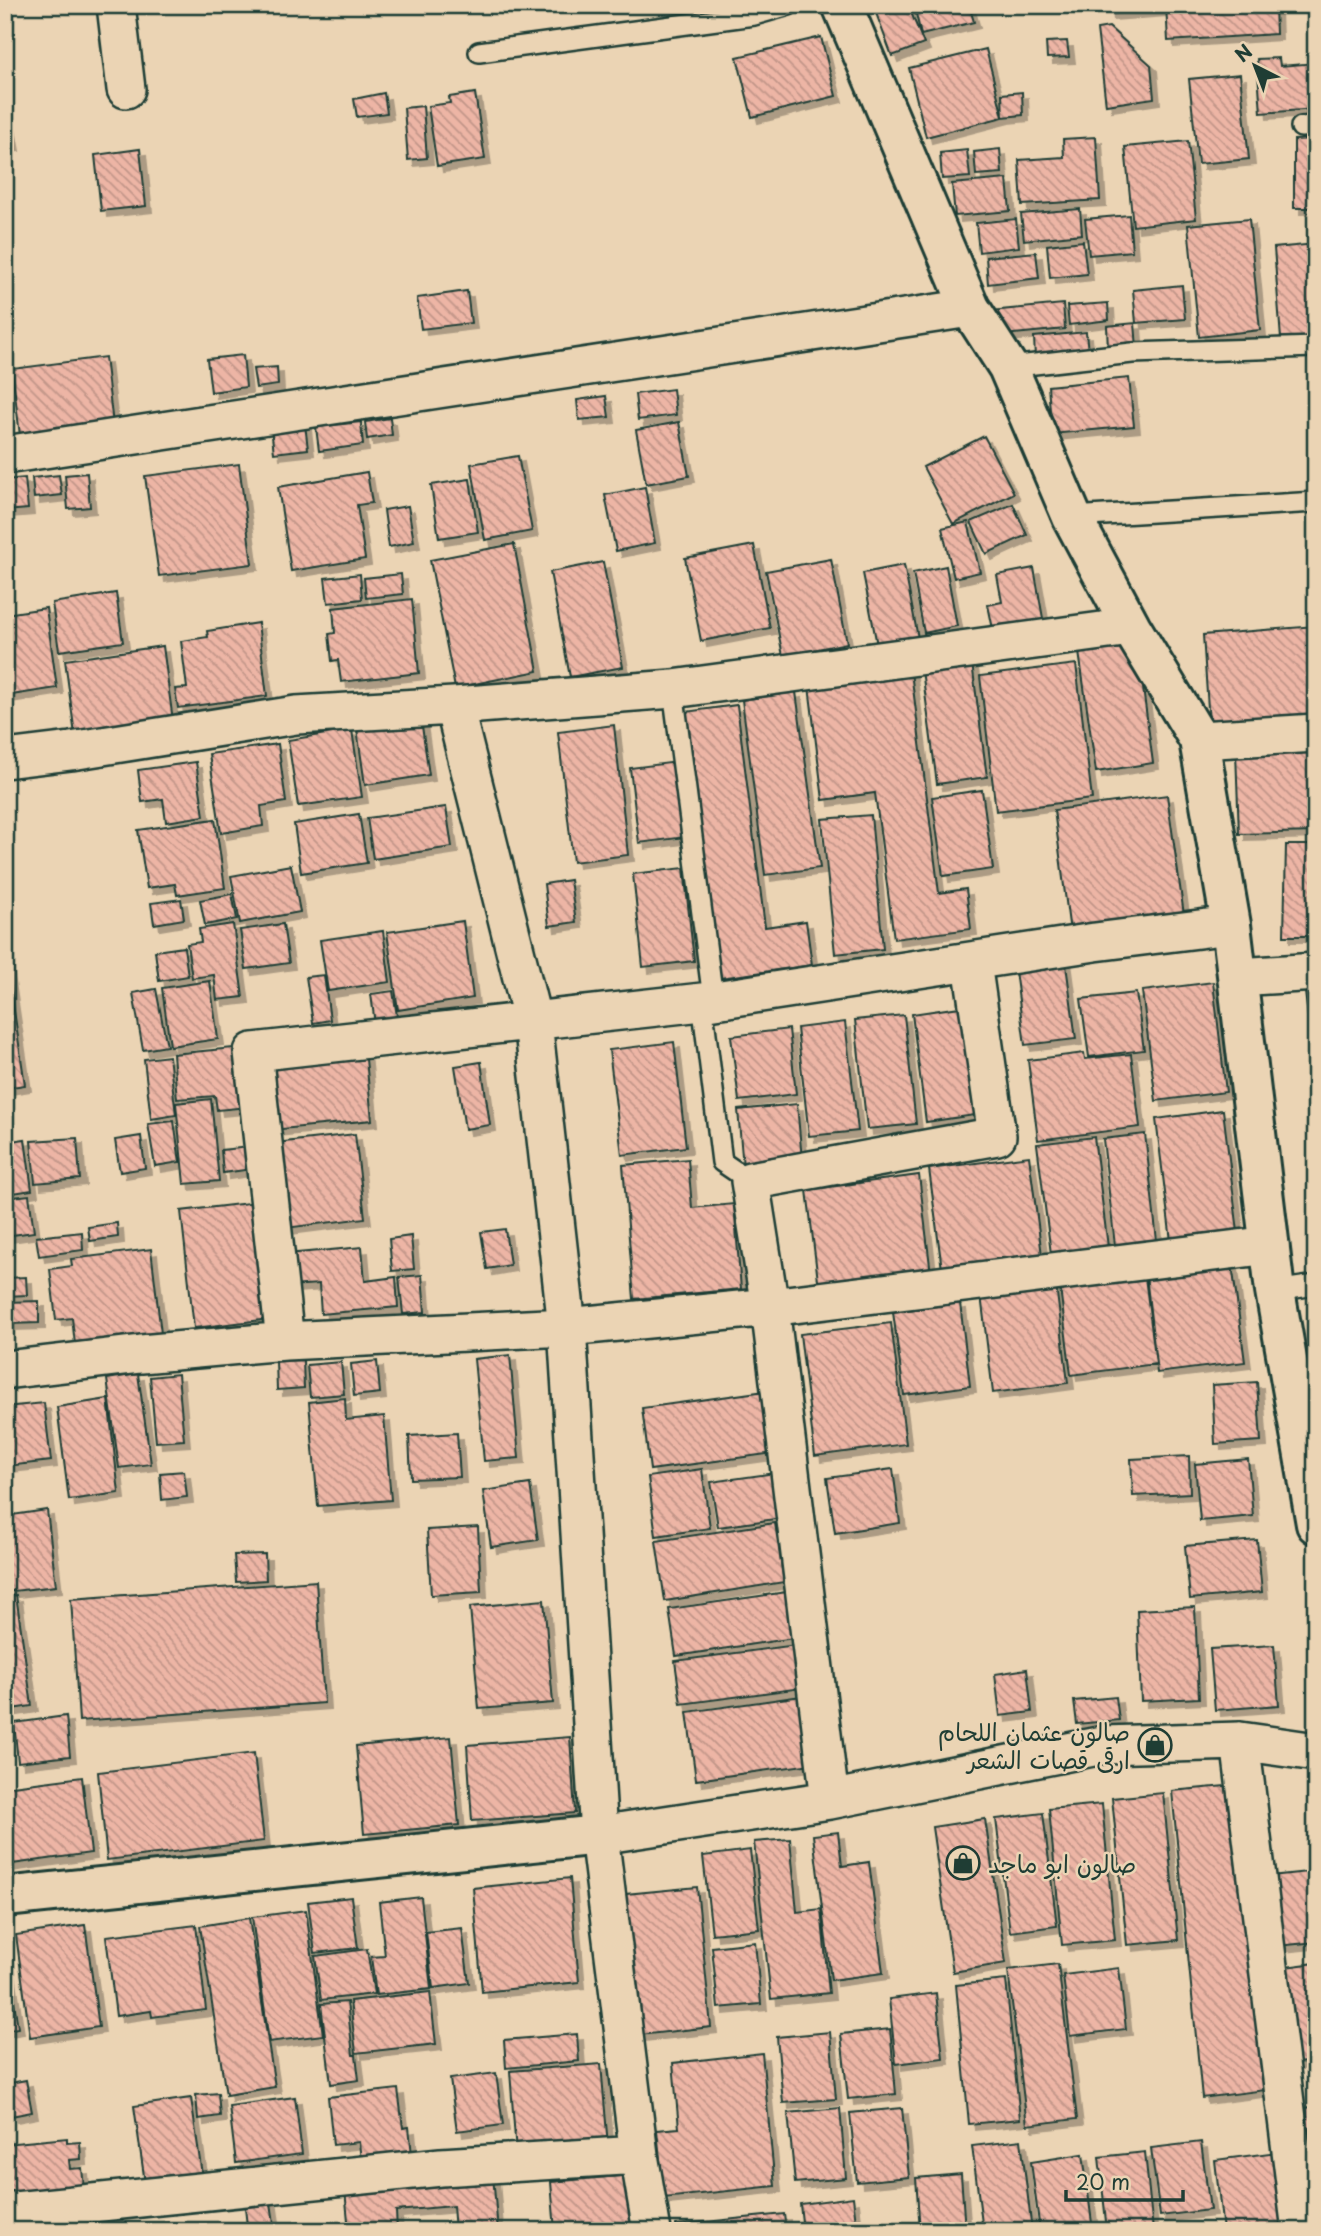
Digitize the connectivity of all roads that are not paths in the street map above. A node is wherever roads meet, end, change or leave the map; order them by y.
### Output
1 (116, 5) edge
2 (789, 5) edge
3 (842, 5) edge
4 (479, 52) dead end
5 (126, 89) dead end
6 (970, 308) junction
7 (1316, 347) edge
8 (1008, 367) junction
9 (5, 455) edge
10 (1316, 502) edge
11 (1072, 517) junction
12 (1131, 627) junction
13 (673, 689) junction
14 (454, 706) junction
15 (1316, 733) edge
16 (1199, 740) junction
17 (5, 759) edge
18 (1231, 925) junction
19 (972, 963) junction
20 (1316, 972) edge
21 (1238, 977) junction
22 (708, 1000) junction
23 (533, 1022) junction
24 (750, 1181) junction
25 (1270, 1245) junction
26 (1316, 1285) edge
27 (1275, 1291) junction
28 (770, 1307) junction
29 (567, 1327) junction
30 (285, 1342) junction
31 (5, 1370) edge
32 (1316, 1524) edge
33 (1240, 1741) junction
34 (1316, 1752) edge
35 (830, 1800) junction
36 (599, 1835) junction
37 (5, 1897) edge
38 (639, 2155) junction
39 (5, 2212) edge
40 (652, 2231) edge
41 (1301, 2231) edge

1 - 5 street
2 - 4 lane
3 - 6 street
6 - 8 street
6 - 9 street
7 - 8 lane
8 - 11 street
10 - 11 lane
11 - 12 street
12 - 13 street
12 - 16 street
13 - 14 street
13 - 22 lane
14 - 17 street
14 - 23 street
15 - 16 street
16 - 18 street
18 - 19 street
18 - 21 street
19 - 22 street
19 - 24 street
20 - 21 street
21 - 25 street
22 - 23 street
22 - 24 lane
23 - 29 street
23 - 30 street
24 - 28 street
25 - 27 street
25 - 28 street
26 - 27 lane
27 - 32 street
28 - 29 street
28 - 35 street
29 - 30 street
29 - 36 street
30 - 31 street
33 - 34 street
33 - 35 street
33 - 41 street
35 - 36 street
36 - 37 street
36 - 38 street
38 - 39 street
38 - 40 street

